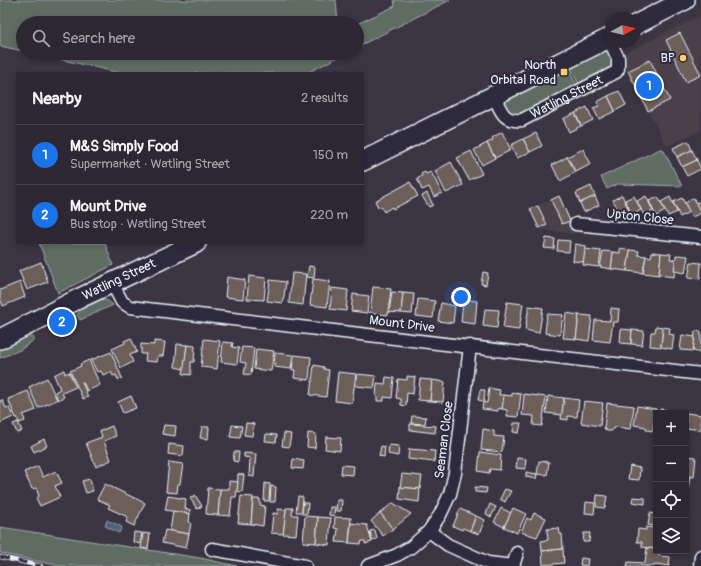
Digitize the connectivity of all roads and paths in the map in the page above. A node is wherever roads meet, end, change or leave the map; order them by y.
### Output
1 (685, 0) edge
2 (641, 22) edge
3 (605, 40) edge
4 (614, 48) edge
5 (494, 96) junction
6 (364, 161) edge
7 (576, 224) dead end
8 (701, 237) edge
9 (194, 244) edge
10 (112, 283) junction
11 (0, 339) edge
12 (470, 346) junction
13 (701, 374) edge
14 (429, 531) junction
15 (212, 549) dead end
16 (517, 553) dead end
17 (701, 556) edge
18 (305, 566) edge
19 (368, 566) edge
20 (513, 566) edge
21 (700, 566) edge

1 - 2 main road
3 - 5 main road, Watling Street
4 - 5 street, Watling Street
5 - 6 main road, Watling Street
7 - 8 street, Upton Close
9 - 10 main road, Watling Street
10 - 11 main road, Watling Street
10 - 12 street, Mount Drive
12 - 13 street, Mount Drive
12 - 14 street, Seaman Close
14 - 19 street, Seaman Close
14 - 20 street
15 - 18 street
16 - 20 street
17 - 21 street

